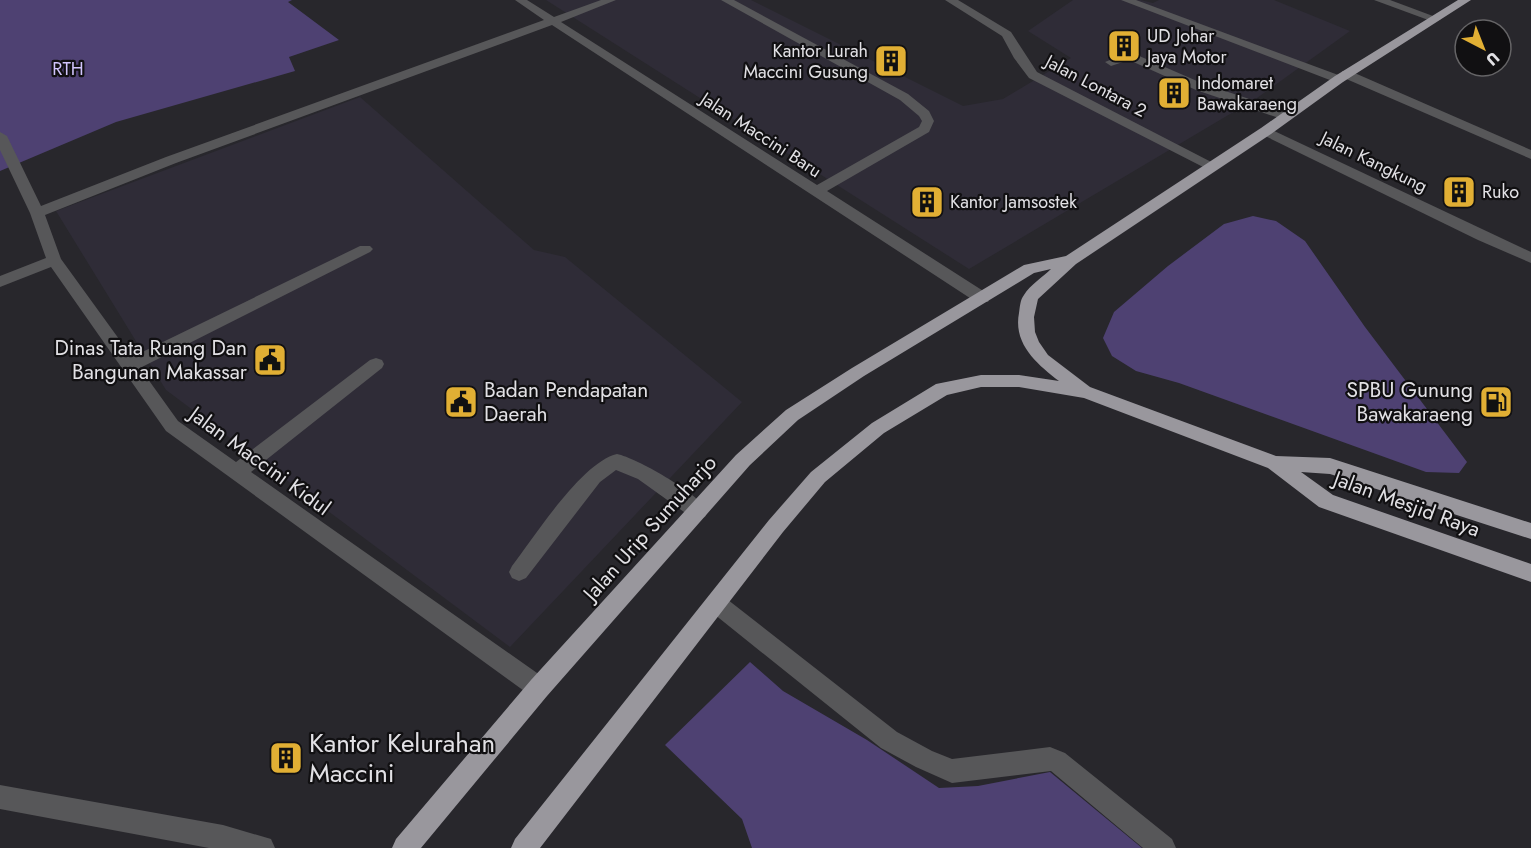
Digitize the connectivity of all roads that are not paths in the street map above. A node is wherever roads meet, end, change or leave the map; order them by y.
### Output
1 (520, 0) edge
2 (612, 0) edge
3 (726, 0) edge
4 (950, 0) edge
5 (1126, 0) edge
6 (1379, 0) edge
7 (1466, 0) edge
8 (1435, 19) junction
9 (555, 21) junction
10 (1111, 62) dead end
11 (1343, 76) junction
12 (1287, 116) junction
13 (1266, 131) junction
14 (0, 136) edge
15 (1531, 155) edge
16 (1212, 166) junction
17 (815, 192) junction
18 (37, 213) junction
19 (365, 249) dead end
20 (1531, 258) edge
21 (54, 260) junction
22 (1071, 260) junction
23 (0, 282) edge
24 (982, 298) junction
25 (376, 364) dead end
26 (129, 366) junction
27 (1086, 392) junction
28 (1275, 463) junction
29 (237, 472) junction
30 (698, 511) junction
31 (1531, 531) edge
32 (519, 572) dead end
33 (1531, 573) edge
34 (716, 603) junction
35 (539, 688) junction
36 (0, 797) edge
37 (262, 848) edge
38 (405, 848) edge
39 (525, 848) edge
40 (1163, 848) edge

1 - 9 street, Jalan Maccini Baru
2 - 9 street
3 - 17 street
4 - 16 street, Jalan Lontara 2
5 - 11 street
6 - 8 street
7 - 8 highway
8 - 11 highway
9 - 17 street, Jalan Maccini Baru
9 - 18 street
10 - 12 street
11 - 12 highway
11 - 15 street
12 - 13 highway
13 - 16 highway
13 - 20 street, Jalan Kangkung
14 - 18 street, Jalan Maccini Kidul
16 - 22 highway
17 - 24 street, Jalan Maccini Baru
18 - 21 street, Jalan Maccini Kidul
19 - 26 street
21 - 23 street
21 - 26 street, Jalan Maccini Kidul
22 - 24 highway, Jalan Urip Sumuharjo
22 - 27 highway
24 - 30 highway, Jalan Urip Sumuharjo
25 - 29 street
26 - 29 street, Jalan Maccini Kidul
27 - 28 highway, Jalan Mesjid Raya
27 - 34 highway
28 - 31 highway, Jalan Mesjid Raya
28 - 33 highway, Jalan Mesjid Raya
29 - 35 street, Jalan Maccini Kidul
30 - 32 street
30 - 35 highway, Jalan Urip Sumuharjo
34 - 39 highway
34 - 40 street
35 - 38 highway, Jalan Urip Sumuharjo
36 - 37 street

